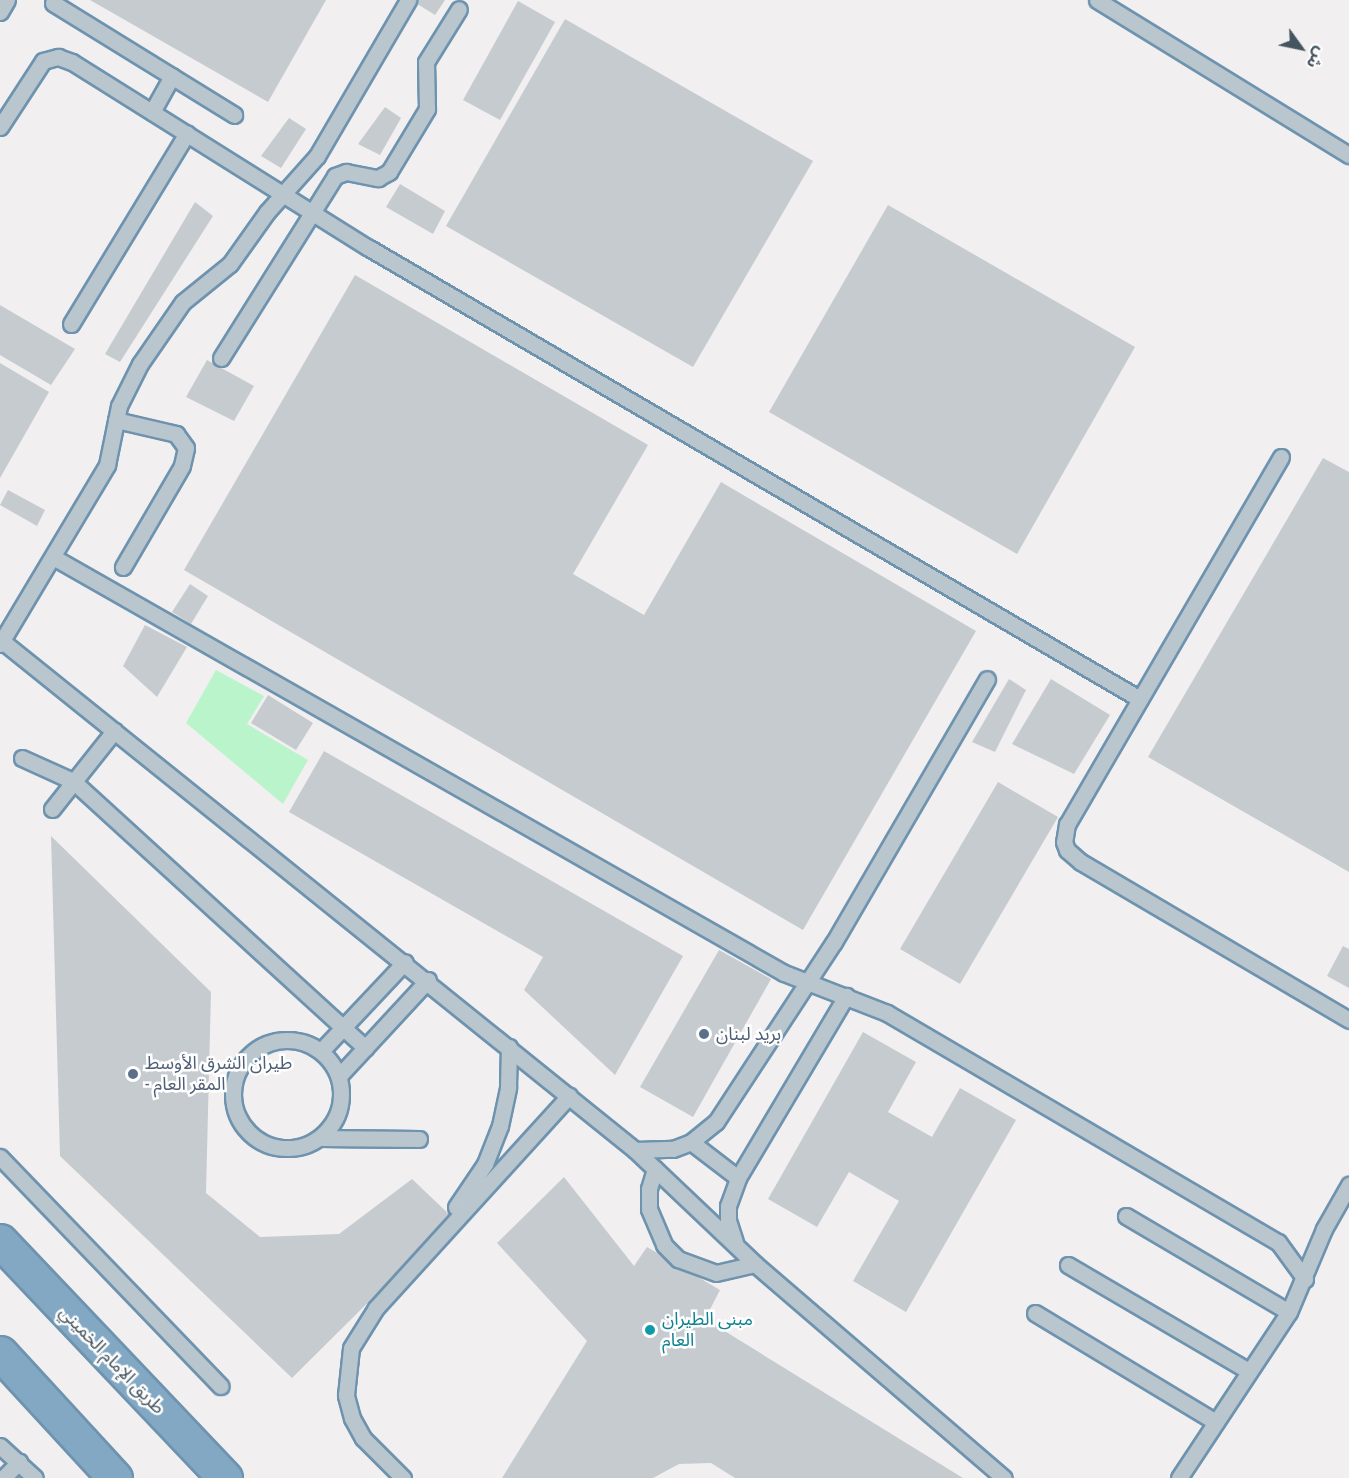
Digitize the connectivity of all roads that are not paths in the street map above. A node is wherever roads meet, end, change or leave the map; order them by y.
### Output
1 (8, 0) edge
2 (408, 0) edge
3 (1097, 0) edge
4 (53, 3) dead end
5 (459, 9) dead end
6 (0, 12) edge
7 (172, 76) junction
8 (152, 112) junction
9 (234, 115) dead end
10 (0, 127) edge
11 (187, 134) junction
12 (1349, 155) edge
13 (283, 194) junction
14 (312, 212) junction
15 (71, 324) dead end
16 (221, 358) dead end
17 (116, 420) junction
18 (1281, 457) dead end
19 (53, 557) junction
20 (123, 567) dead end
21 (1, 643) edge
22 (987, 680) dead end
23 (1140, 699) junction
24 (114, 731) junction
25 (22, 758) dead end
26 (73, 781) junction
27 (52, 808) dead end
28 (405, 962) junction
29 (428, 980) junction
30 (806, 982) junction
31 (846, 996) junction
32 (1349, 1020) edge
33 (343, 1028) junction
34 (509, 1047) junction
35 (365, 1048) junction
36 (321, 1051) junction
37 (339, 1077) junction
38 (569, 1096) junction
39 (320, 1138) junction
40 (420, 1138) dead end
41 (691, 1142) junction
42 (635, 1150) junction
43 (0, 1157) edge
44 (655, 1169) junction
45 (738, 1179) junction
46 (1349, 1185) edge
47 (1126, 1215) dead end
48 (0, 1241) edge
49 (738, 1248) junction
50 (755, 1264) junction
51 (1068, 1265) dead end
52 (1305, 1280) junction
53 (376, 1308) junction
54 (1289, 1312) junction
55 (1035, 1313) dead end
56 (0, 1353) edge
57 (1249, 1371) junction
58 (220, 1386) dead end
59 (1216, 1422) junction
60 (0, 1446) edge
61 (19, 1462) junction
62 (3, 1478) edge
63 (34, 1478) edge
64 (115, 1478) edge
65 (225, 1478) edge
66 (403, 1478) edge
67 (1004, 1478) edge
68 (1179, 1478) edge

1 - 6 lane
2 - 13 lane
3 - 12 lane
4 - 7 lane
5 - 14 lane
7 - 8 lane
7 - 9 lane
8 - 10 lane
8 - 11 lane
11 - 13 lane
11 - 15 lane
13 - 14 lane
13 - 17 lane
14 - 16 lane
14 - 23 lane
17 - 19 lane
17 - 20 lane
18 - 23 lane
19 - 21 lane
19 - 30 lane
21 - 24 lane
22 - 30 lane
23 - 32 lane
24 - 26 lane
24 - 28 lane
25 - 26 lane
26 - 27 lane
26 - 33 lane
28 - 29 lane
28 - 33 lane
29 - 34 lane
29 - 35 lane
30 - 31 lane
30 - 41 lane
31 - 45 lane
31 - 52 lane
33 - 35 lane
33 - 36 lane
34 - 38 lane
34 - 53 lane
35 - 37 lane
36 - 37 lane
36 - 39 lane
37 - 39 lane
38 - 42 lane
38 - 53 lane
39 - 40 lane
41 - 42 lane
41 - 45 lane
42 - 44 lane
43 - 58 lane
44 - 49 lane
44 - 50 lane
45 - 49 lane
46 - 52 lane
47 - 54 lane
48 - 65 highway, طريق الإمام الخميني
49 - 50 lane
50 - 67 lane
51 - 57 lane
52 - 54 lane
53 - 66 lane
54 - 57 lane
55 - 59 lane
56 - 64 highway
57 - 59 lane
59 - 68 lane
60 - 61 lane
61 - 62 lane
61 - 63 lane

